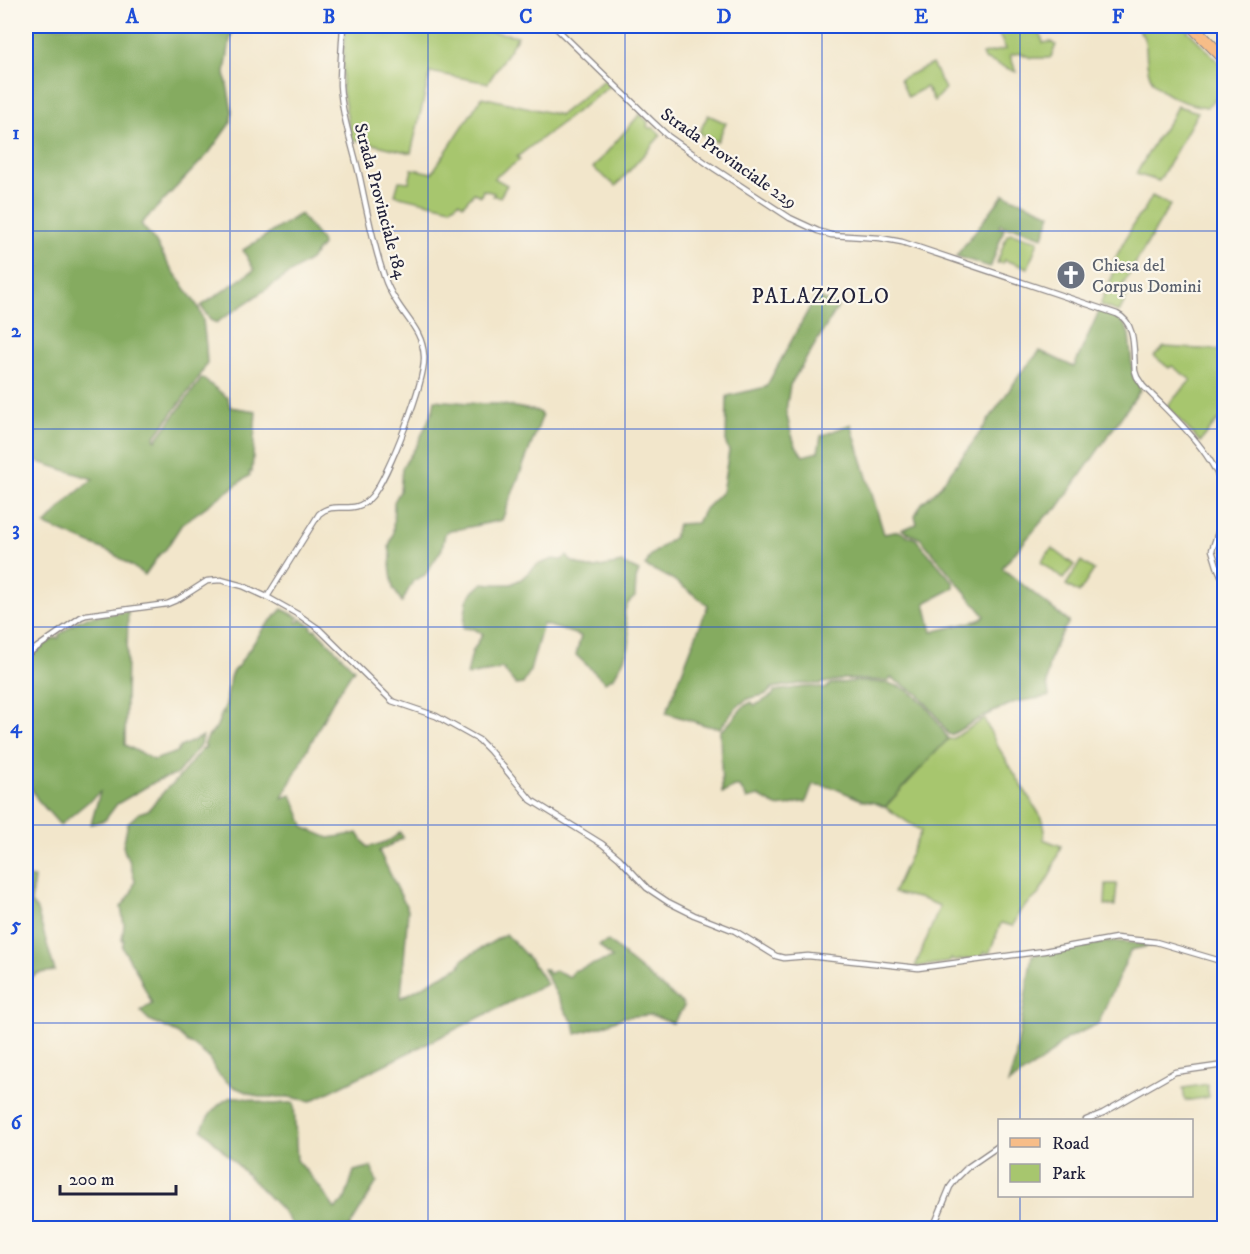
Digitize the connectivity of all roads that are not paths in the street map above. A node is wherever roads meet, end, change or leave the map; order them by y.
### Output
1 (343, 26) edge
2 (554, 26) edge
3 (1188, 26) edge
4 (1196, 26) edge
5 (1224, 55) edge
6 (1224, 62) edge
7 (1224, 492) edge
8 (1224, 508) edge
9 (1224, 582) edge
10 (267, 597) junction
11 (26, 655) edge
12 (1224, 962) edge
13 (1224, 1065) edge
14 (1088, 1119) edge
15 (998, 1146) edge
16 (933, 1228) edge

1 - 10 street, Strada Provinciale 184
2 - 7 street, Strada Provinciale 229
3 - 6 main road
4 - 5 main road
8 - 9 street
10 - 11 street
10 - 12 street
13 - 14 street
15 - 16 street

